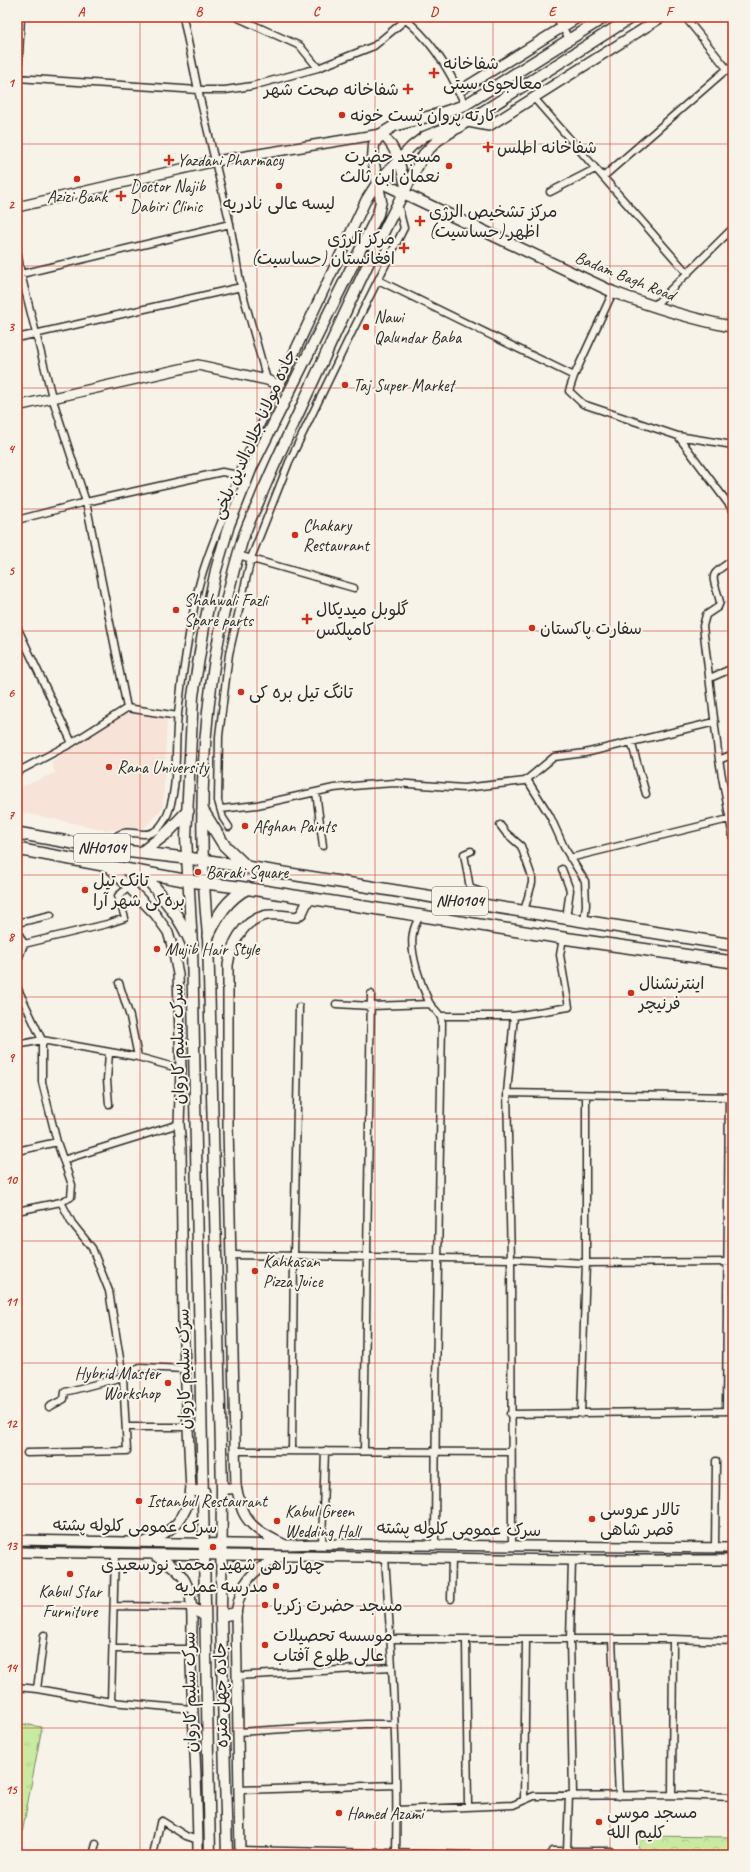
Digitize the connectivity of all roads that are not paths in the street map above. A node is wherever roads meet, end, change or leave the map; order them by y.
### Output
1 (21, 17) edge
2 (183, 17) edge
3 (236, 17) edge
4 (556, 17) edge
5 (579, 17) edge
6 (605, 17) edge
7 (632, 17) edge
8 (662, 17) edge
9 (685, 17) edge
10 (406, 18) edge
11 (562, 28) junction
12 (570, 40) junction
13 (318, 68) junction
14 (727, 68) junction
15 (733, 76) edge
16 (18, 78) edge
17 (198, 90) junction
18 (459, 91) junction
19 (17, 94) edge
20 (534, 98) junction
21 (465, 105) junction
22 (468, 122) junction
23 (459, 128) junction
24 (381, 134) junction
25 (216, 161) junction
26 (398, 162) junction
27 (596, 169) junction
28 (603, 177) junction
29 (378, 181) junction
30 (405, 191) junction
31 (550, 192) dead end
32 (398, 205) junction
33 (17, 207) edge
34 (230, 224) junction
35 (733, 228) edge
36 (17, 250) edge
37 (688, 274) junction
38 (19, 275) edge
39 (378, 280) junction
40 (241, 287) junction
41 (613, 292) junction
42 (653, 307) junction
43 (733, 327) edge
44 (36, 333) junction
45 (17, 338) edge
46 (574, 376) junction
47 (267, 380) junction
48 (279, 384) junction
49 (52, 397) junction
50 (17, 406) edge
51 (678, 436) junction
52 (733, 444) edge
53 (239, 475) junction
54 (86, 502) junction
55 (733, 510) edge
56 (17, 520) edge
57 (238, 555) junction
58 (251, 558) junction
59 (733, 560) edge
60 (354, 588) dead end
61 (17, 626) edge
62 (733, 668) edge
63 (710, 678) junction
64 (127, 708) junction
65 (178, 716) junction
66 (715, 722) junction
67 (631, 741) junction
68 (72, 743) junction
69 (733, 754) edge
70 (719, 760) junction
71 (17, 772) edge
72 (175, 778) junction
73 (190, 780) junction
74 (528, 781) junction
75 (316, 792) junction
76 (646, 794) dead end
77 (221, 808) junction
78 (188, 811) junction
79 (203, 811) junction
80 (731, 818) edge
81 (500, 825) dead end
82 (229, 827) dead end
83 (17, 833) edge
84 (733, 838) edge
85 (323, 846) dead end
86 (17, 849) edge
87 (107, 849) junction
88 (471, 850) dead end
89 (141, 853) junction
90 (570, 858) junction
91 (187, 859) junction
92 (203, 860) junction
93 (108, 866) junction
94 (248, 868) junction
95 (562, 869) dead end
96 (142, 873) junction
97 (188, 881) junction
98 (205, 883) junction
99 (130, 886) junction
100 (248, 888) junction
101 (309, 898) junction
102 (481, 905) junction
103 (524, 911) junction
104 (52, 915) dead end
105 (420, 916) junction
106 (566, 918) junction
107 (584, 921) junction
108 (17, 924) edge
109 (17, 931) edge
110 (208, 936) junction
111 (563, 938) junction
112 (24, 944) junction
113 (192, 945) junction
114 (733, 945) edge
115 (17, 962) edge
116 (733, 962) edge
117 (119, 983) dead end
118 (17, 987) edge
119 (371, 994) dead end
120 (336, 1004) dead end
121 (430, 1004) junction
122 (371, 1006) junction
123 (299, 1007) dead end
124 (442, 1016) junction
125 (514, 1016) junction
126 (42, 1040) junction
127 (17, 1045) edge
128 (109, 1053) junction
129 (138, 1057) junction
130 (181, 1069) junction
131 (508, 1093) junction
132 (586, 1095) junction
133 (731, 1097) edge
134 (109, 1104) dead end
135 (179, 1124) junction
136 (57, 1142) junction
137 (17, 1151) edge
138 (63, 1160) junction
139 (61, 1202) junction
140 (17, 1211) edge
141 (231, 1255) junction
142 (294, 1256) junction
143 (366, 1257) junction
144 (438, 1258) junction
145 (511, 1259) junction
146 (730, 1262) edge
147 (586, 1263) junction
148 (185, 1369) junction
149 (123, 1378) junction
150 (49, 1407) dead end
151 (726, 1411) junction
152 (733, 1411) edge
153 (510, 1414) junction
154 (581, 1414) junction
155 (126, 1427) junction
156 (187, 1427) junction
157 (235, 1451) junction
158 (325, 1451) junction
159 (364, 1451) junction
160 (292, 1452) junction
161 (437, 1452) junction
162 (511, 1452) junction
163 (27, 1453) dead end
164 (716, 1461) dead end
165 (236, 1488) junction
166 (222, 1489) junction
167 (191, 1491) junction
168 (204, 1491) junction
169 (17, 1540) edge
170 (147, 1541) junction
171 (204, 1544) junction
172 (222, 1544) junction
173 (322, 1544) junction
174 (285, 1545) junction
175 (436, 1545) junction
176 (512, 1546) junction
177 (715, 1548) junction
178 (733, 1548) edge
179 (17, 1552) edge
180 (115, 1553) junction
181 (153, 1554) junction
182 (204, 1555) junction
183 (222, 1556) junction
184 (283, 1556) junction
185 (386, 1558) junction
186 (452, 1558) junction
187 (572, 1560) junction
188 (733, 1560) edge
189 (451, 1599) dead end
190 (114, 1606) junction
191 (191, 1607) junction
192 (236, 1613) junction
193 (205, 1616) junction
194 (221, 1616) junction
195 (44, 1635) dead end
196 (570, 1639) junction
197 (673, 1639) junction
198 (391, 1640) junction
199 (466, 1640) junction
200 (526, 1640) junction
201 (612, 1640) junction
202 (733, 1641) edge
203 (114, 1649) junction
204 (191, 1649) junction
205 (391, 1667) junction
206 (237, 1676) junction
207 (17, 1687) edge
208 (37, 1689) junction
209 (112, 1702) junction
210 (192, 1709) junction
211 (394, 1724) junction
212 (238, 1732) junction
213 (396, 1785) junction
214 (239, 1790) junction
215 (571, 1795) junction
216 (672, 1795) junction
217 (619, 1796) junction
218 (733, 1797) edge
219 (524, 1799) junction
220 (468, 1807) junction
221 (397, 1810) junction
222 (198, 1840) junction
223 (96, 1844) dead end
224 (567, 1850) junction
225 (154, 1851) dead end
226 (552, 1851) dead end
227 (240, 1853) edge
228 (396, 1854) edge
229 (93, 1855) edge
230 (198, 1855) edge
231 (210, 1855) edge
232 (227, 1855) edge
233 (484, 1855) edge
234 (609, 1855) edge

1 - 16 street
2 - 17 street
3 - 13 street
4 - 11 street
5 - 11 main road
6 - 12 main road
7 - 22 main road, جاده مولانا جلال‌الدین بلخی
8 - 20 main road
9 - 14 street
10 - 13 street
10 - 18 street
11 - 12 street
11 - 18 main road
12 - 21 main road
13 - 17 street
14 - 15 street
14 - 28 street
16 - 17 street
16 - 19 street
17 - 25 street
18 - 21 street
20 - 22 main road
20 - 27 street
21 - 24 main road
22 - 23 main road, جاده مولانا جلال‌الدین بلخی
23 - 26 main road
23 - 30 main road, جاده مولانا جلال‌الدین بلخی
24 - 25 main road
24 - 26 main road
24 - 29 main road, جاده مولانا جلال‌الدین بلخی
25 - 33 main road
25 - 34 street
26 - 29 main road
26 - 30 main road
27 - 28 street
27 - 31 street
28 - 37 street
29 - 30 main road, Badam Bagh Road
29 - 48 main road
29 - 73 main road, جاده مولانا جلال‌الدین بلخی
30 - 32 main road, جاده مولانا جلال‌الدین بلخی
30 - 41 main road, Badam Bagh Road
32 - 39 street
32 - 57 main road, جاده مولانا جلال‌الدین بلخی
34 - 38 street
34 - 40 street
35 - 37 street
36 - 38 street
37 - 42 street
38 - 44 street
39 - 46 street
39 - 58 street
40 - 44 street
40 - 47 street
41 - 42 main road, Badam Bagh Road
41 - 46 street
42 - 43 main road, Badam Bagh Road
44 - 45 street
44 - 49 street
46 - 51 street
47 - 48 main road
47 - 49 main road
48 - 53 street
49 - 50 main road
49 - 54 street
51 - 52 street
51 - 55 street
53 - 54 street
53 - 65 street
54 - 56 street
54 - 64 street
57 - 58 street
57 - 79 main road, جاده مولانا جلال‌الدین بلخی
58 - 60 street
58 - 77 street
59 - 63 street
61 - 68 street
62 - 63 street
63 - 66 street
64 - 65 street
64 - 68 street
65 - 72 street
66 - 67 street
66 - 70 street
67 - 74 street
67 - 76 street
68 - 71 street
69 - 70 street
70 - 80 street
72 - 73 street
72 - 87 street
73 - 78 main road, جاده مولانا جلال‌الدین بلخی
74 - 75 street
74 - 90 street
75 - 77 street
75 - 85 street
77 - 82 street
78 - 89 highway
78 - 91 main road, جاده مولانا جلال‌الدین بلخی
79 - 92 main road, جاده مولانا جلال‌الدین بلخی
79 - 94 highway
80 - 84 street
80 - 90 street
81 - 103 street
83 - 87 highway, NH0104
86 - 93 highway, NH0104
87 - 89 highway, NH0104
88 - 102 street
89 - 91 highway, NH0104
90 - 107 street
91 - 92 highway, NH0104
91 - 97 main road, جاده مولانا جلال‌الدین بلخی
92 - 94 highway, NH0104
92 - 98 main road, جاده مولانا جلال‌الدین بلخی
93 - 96 highway, NH0104
93 - 99 main road
94 - 102 highway, NH0104
95 - 106 street
96 - 97 highway, NH0104
96 - 113 highway
97 - 98 highway, NH0104
97 - 113 main road, سرک سلیم کاروان
98 - 100 highway, NH0104
98 - 110 main road, جاده مولانا جلال‌الدین بلخی
99 - 112 street
99 - 130 main road
100 - 101 highway, NH0104
100 - 110 highway
101 - 105 highway, NH0104
101 - 141 main road
102 - 103 highway, NH0104
103 - 106 highway, NH0104
104 - 108 street
105 - 111 highway, NH0104
105 - 121 street
106 - 107 highway, NH0104
107 - 114 highway, NH0104
109 - 112 street
110 - 166 main road, جاده مولانا جلال‌الدین بلخی
111 - 116 highway, NH0104
111 - 125 street
112 - 115 street
113 - 168 main road, سرک سلیم کاروان
117 - 129 street
118 - 126 street
119 - 122 street
120 - 122 street
121 - 122 street
121 - 124 street
122 - 143 street
123 - 142 street
124 - 125 street
124 - 144 street
125 - 131 street
126 - 127 street
126 - 128 street
126 - 136 street
128 - 129 street
128 - 134 street
129 - 130 street
130 - 135 main road
131 - 132 street
131 - 145 street
132 - 133 street
132 - 147 street
133 - 146 street
135 - 138 street
135 - 148 main road
136 - 137 street
136 - 138 street
138 - 139 street
139 - 140 street
139 - 149 street
141 - 142 street
141 - 157 main road
142 - 143 street
142 - 160 street
143 - 144 street
143 - 159 street
144 - 145 street
144 - 161 street
145 - 147 street
145 - 153 street
146 - 147 street
146 - 151 street
147 - 154 street
148 - 149 street
148 - 156 main road
149 - 150 street
149 - 155 street
151 - 152 street
151 - 154 street
153 - 154 street
153 - 162 street
155 - 156 street
155 - 163 street
156 - 167 main road
157 - 160 street
157 - 165 main road
158 - 159 street
158 - 160 street
158 - 173 street
159 - 161 street
161 - 162 street
161 - 175 street
162 - 176 street
164 - 177 street
165 - 166 main road
165 - 174 main road
166 - 172 main road, جاده مولانا جلال‌الدین بلخی
167 - 168 main road
167 - 170 main road
168 - 171 main road, سرک سلیم کاروان
169 - 170 main road, سرک عمومی کلوله پشته
170 - 171 main road, سرک عمومی کلوله پشته
171 - 172 main road, سرک عمومی کلوله پشته
171 - 182 main road, سرک سلیم کاروان
172 - 174 main road, سرک عمومی کلوله پشته
172 - 183 main road, جاده مولانا جلال‌الدین بلخی
173 - 174 main road, سرک عمومی کلوله پشته
173 - 175 main road, سرک عمومی کلوله پشته
175 - 176 main road, سرک عمومی کلوله پشته
176 - 177 main road, سرک عمومی کلوله پشته
177 - 178 main road, سرک عمومی کلوله پشته
179 - 180 main road, سرک عمومی کلوله پشته
180 - 181 main road, سرک عمومی کلوله پشته
180 - 190 street
181 - 182 main road, سرک عمومی کلوله پشته
181 - 191 main road, جاده چهل متره
182 - 183 main road, سرک عمومی کلوله پشته
182 - 193 main road, سرک سلیم کاروان
183 - 184 main road, سرک عمومی کلوله پشته
183 - 194 main road, جاده مولانا جلال‌الدین بلخی
184 - 185 main road, سرک عمومی کلوله پشته
184 - 192 main road, جاده چهل متره
185 - 186 main road, سرک عمومی کلوله پشته
185 - 198 street
186 - 187 main road, سرک عمومی کلوله پشته
186 - 189 street
187 - 188 main road, سرک عمومی کلوله پشته
187 - 196 street
190 - 191 street
190 - 203 street
191 - 193 main road
191 - 204 main road, جاده چهل متره
192 - 194 main road
192 - 206 main road, جاده چهل متره
193 - 231 main road, سرک سلیم کاروان
194 - 232 main road, جاده مولانا جلال‌الدین بلخی
195 - 208 street
196 - 200 street
196 - 201 street
196 - 215 street
197 - 201 street
197 - 202 street
197 - 216 street
198 - 199 street
198 - 205 street
199 - 200 street
199 - 220 street
200 - 219 street
201 - 217 street
203 - 204 street
203 - 209 street
204 - 210 main road, جاده چهل متره
205 - 206 street
205 - 211 street
206 - 212 main road, جاده چهل متره
207 - 208 street
208 - 209 street
209 - 210 street
210 - 222 main road, جاده چهل متره
211 - 212 street
211 - 213 street
212 - 214 main road, جاده چهل متره
213 - 214 street
213 - 221 street
214 - 227 main road, جاده چهل متره
215 - 217 street
215 - 219 street
215 - 224 street
216 - 217 street
216 - 218 street
219 - 220 street
220 - 221 street
221 - 228 street
222 - 225 street
222 - 230 main road, جاده چهل متره
223 - 229 street
224 - 226 street
224 - 234 street
227 - 228 street
228 - 233 street

